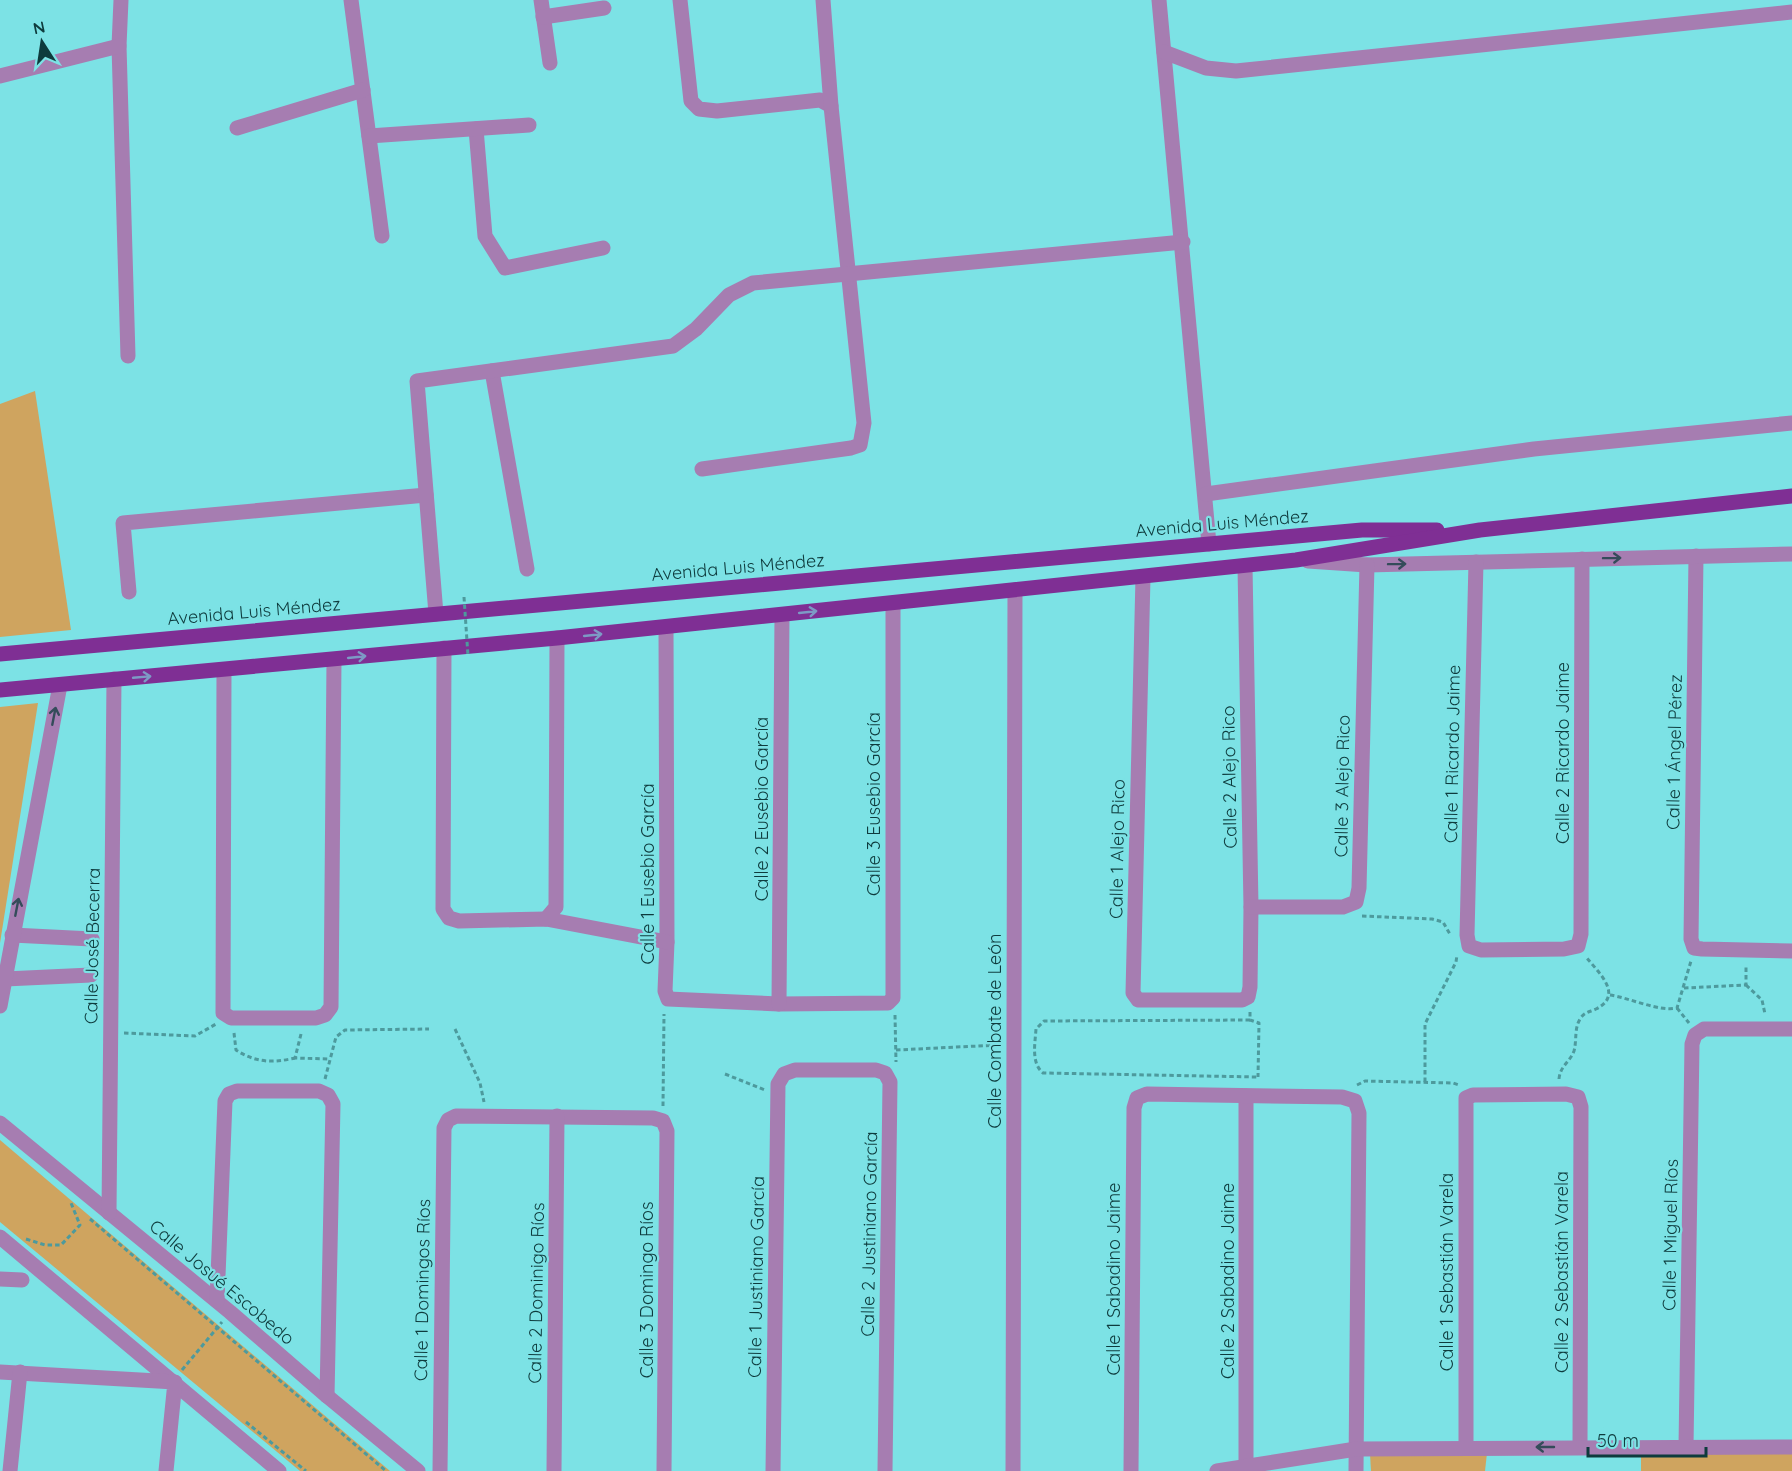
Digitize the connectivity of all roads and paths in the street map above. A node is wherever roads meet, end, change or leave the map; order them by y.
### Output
1 (121, 0) edge
2 (351, 0) edge
3 (541, 0) edge
4 (681, 0) edge
5 (823, 0) edge
6 (1159, 0) edge
7 (604, 8) dead end
8 (1791, 8) edge
9 (543, 17) junction
10 (119, 46) junction
11 (1164, 52) junction
12 (550, 63) dead end
13 (0, 76) edge
14 (363, 90) junction
15 (831, 106) junction
16 (529, 126) dead end
17 (237, 128) dead end
18 (476, 129) junction
19 (369, 136) junction
20 (382, 236) dead end
21 (1183, 242) junction
22 (603, 248) dead end
23 (848, 274) junction
24 (128, 356) dead end
25 (492, 371) junction
26 (1792, 423) edge
27 (702, 469) dead end
28 (1206, 494) junction
29 (426, 495) junction
30 (1792, 496) edge
31 (1480, 530) junction
32 (1209, 544) junction
33 (1792, 554) edge
34 (1696, 556) junction
35 (1582, 559) junction
36 (1296, 560) junction
37 (1476, 562) junction
38 (1367, 565) junction
39 (1245, 566) junction
40 (527, 569) dead end
41 (1143, 576) junction
42 (1015, 590) junction
43 (129, 592) dead end
44 (464, 597) dead end
45 (893, 603) junction
46 (436, 614) junction
47 (782, 615) junction
48 (666, 627) junction
49 (556, 638) junction
50 (444, 648) junction
51 (0, 654) edge
52 (468, 656) dead end
53 (334, 660) junction
54 (224, 670) junction
55 (114, 679) junction
56 (60, 685) junction
57 (0, 690) edge
58 (1344, 907) junction
59 (1251, 908) junction
60 (546, 919) junction
61 (12, 935) junction
62 (92, 939) dead end
63 (667, 942) junction
64 (1578, 946) junction
65 (1694, 948) junction
66 (1463, 949) junction
67 (1746, 950) junction
68 (1792, 951) edge
69 (91, 975) dead end
70 (5, 979) junction
71 (1746, 985) junction
72 (1250, 987) junction
73 (1684, 988) junction
74 (665, 991) junction
75 (1610, 995) junction
76 (891, 1001) junction
77 (779, 1004) junction
78 (0, 1006) edge
79 (227, 1012) junction
80 (304, 1018) junction
81 (1250, 1020) junction
82 (429, 1029) dead end
83 (455, 1029) dead end
84 (1765, 1029) junction
85 (1792, 1029) edge
86 (110, 1032) junction
87 (1014, 1044) junction
88 (896, 1050) junction
89 (295, 1058) junction
90 (329, 1059) junction
91 (725, 1074) dead end
92 (1258, 1077) junction
93 (890, 1082) junction
94 (1425, 1082) junction
95 (778, 1090) junction
96 (1558, 1095) junction
97 (1252, 1096) junction
98 (328, 1098) junction
99 (1466, 1098) junction
100 (1355, 1101) junction
101 (486, 1116) junction
102 (557, 1116) junction
103 (658, 1119) junction
104 (0, 1123) edge
105 (80, 1210) dead end
106 (108, 1213) junction
107 (88, 1217) dead end
108 (0, 1237) edge
109 (25, 1238) dead end
110 (0, 1279) edge
111 (22, 1280) dead end
112 (217, 1301) junction
113 (230, 1312) junction
114 (218, 1328) junction
115 (0, 1372) edge
116 (20, 1372) junction
117 (175, 1382) junction
118 (327, 1396) junction
119 (1466, 1446) junction
120 (1580, 1447) junction
121 (1686, 1447) junction
122 (1792, 1447) edge
123 (1356, 1449) junction
124 (1246, 1466) junction
125 (10, 1471) edge
126 (166, 1471) edge
127 (279, 1471) edge
128 (386, 1471) edge
129 (418, 1471) edge
130 (440, 1471) edge
131 (554, 1471) edge
132 (664, 1471) edge
133 (773, 1471) edge
134 (885, 1471) edge
135 (1013, 1471) edge
136 (1131, 1471) edge
137 (1217, 1471) edge
138 (1356, 1471) edge

1 - 10 street
2 - 14 street
3 - 9 street
4 - 15 street
5 - 15 street
6 - 11 street
7 - 9 street
8 - 11 street
9 - 12 street
10 - 13 street
10 - 24 street
11 - 21 street
14 - 17 street
14 - 19 street
15 - 23 street
16 - 18 street
18 - 19 street
18 - 22 street
19 - 20 street
21 - 23 street
21 - 28 street
23 - 25 street
23 - 27 street
25 - 29 street
25 - 40 street
26 - 28 street
28 - 32 street
29 - 43 street
29 - 46 street
30 - 31 main road, Avenida Luis Méndez
31 - 32 main road, Avenida Luis Méndez
31 - 36 main road, Avenida Luis Méndez
32 - 46 main road, Avenida Luis Méndez
33 - 34 street, Avenida Luis Méndez
35 -> 34 street, Avenida Luis Méndez
34 - 65 street, Calle 1 Ángel Pérez
35 - 37 street, Avenida Luis Méndez
35 - 64 street, Calle 2 Ricardo Jaime
36 - 38 street, Avenida Luis Méndez
36 - 39 main road, Avenida Luis Méndez
38 -> 37 street, Avenida Luis Méndez
37 - 66 street, Calle 1 Ricardo Jaime
38 - 58 street, Calle 3 Alejo Rico
39 - 41 main road, Avenida Luis Méndez
39 - 59 street, Calle 2 Alejo Rico
41 - 42 main road, Avenida Luis Méndez
41 - 72 street, Calle 1 Alejo Rico
42 - 45 main road, Avenida Luis Méndez
42 - 87 street, Calle Combate de León
44 - 52 path, bridge
47 -> 45 main road, Avenida Luis Méndez
45 - 76 street, Calle 3 Eusebio García
46 - 51 main road, Avenida Luis Méndez
47 - 48 main road, Avenida Luis Méndez
47 - 77 street, Calle 2 Eusebio García
49 -> 48 main road, Avenida Luis Méndez
48 - 63 street, Calle 1 Eusebio García
49 - 50 main road, Avenida Luis Méndez
49 - 60 street
53 -> 50 main road, Avenida Luis Méndez
50 - 60 street
53 - 54 main road, Avenida Luis Méndez
53 - 80 street
55 -> 54 main road, Avenida Luis Méndez
54 - 79 street
55 - 56 main road, Avenida Luis Méndez
55 - 86 street, Calle José Becerra
56 - 57 main road, Avenida Luis Méndez
61 -> 56 street
58 - 59 street
58 - 66 path
59 - 72 street, Calle 2 Alejo Rico
60 - 63 street
61 - 62 street
61 - 70 street
63 - 74 street, Calle 1 Eusebio García
64 - 66 street
64 - 75 path
65 - 67 street
65 - 73 path
66 - 94 path
67 - 68 street
67 - 71 path
69 - 70 street
70 - 78 street
71 - 73 path
71 - 84 path
72 - 81 path
73 - 75 path
74 - 77 street
74 - 103 path
75 - 96 path
76 - 77 street
76 - 88 path
79 - 80 street
79 - 86 path
79 - 89 path
80 - 89 path
81 - 92 path
81 - 92 path
82 - 90 path
83 - 101 path
84 - 85 street
84 - 121 street, Calle 1 Miguel Ríos
86 - 106 street, Calle José Becerra
87 - 88 path
87 - 135 street, Calle Combate de León
88 - 93 path
89 - 90 path
90 - 98 path
91 - 95 path
92 - 97 path
93 - 95 street
93 - 134 street, Calle 2 Justiniano García
94 - 99 path
94 - 100 path
95 - 133 street, Calle 1 Justiniano García
96 - 99 street
96 - 120 street, Calle 2 Sebastián Varela
97 - 100 street
97 - 124 street, Calle 2 Sabadino Jaime
97 - 136 street, Calle 1 Sabadino Jaime
98 - 112 street
98 - 118 street
99 - 119 street, Calle 1 Sebastián Varela
100 - 123 street
101 - 102 street
101 - 130 street, Calle 1 Domingos Ríos
102 - 103 street
102 - 131 street, Calle 2 Dominigo Ríos
103 - 132 street, Calle 3 Domingo Ríos
104 - 106 street, Calle Josué Escobedo
105 - 109 path
106 - 112 street, Calle Josué Escobedo
107 - 114 path
108 - 117 street
110 - 111 street
112 - 113 street, Calle Josué Escobedo
113 - 114 path
113 - 118 street, Calle Josué Escobedo
114 - 117 path
114 - 128 path
115 - 116 street
116 - 117 street
116 - 125 street
117 - 126 street
117 - 127 street
118 - 129 street, Calle Josué Escobedo
120 -> 119 street
119 - 123 street
120 - 121 street
121 - 122 street
123 - 124 street
123 - 138 street
124 - 137 street

